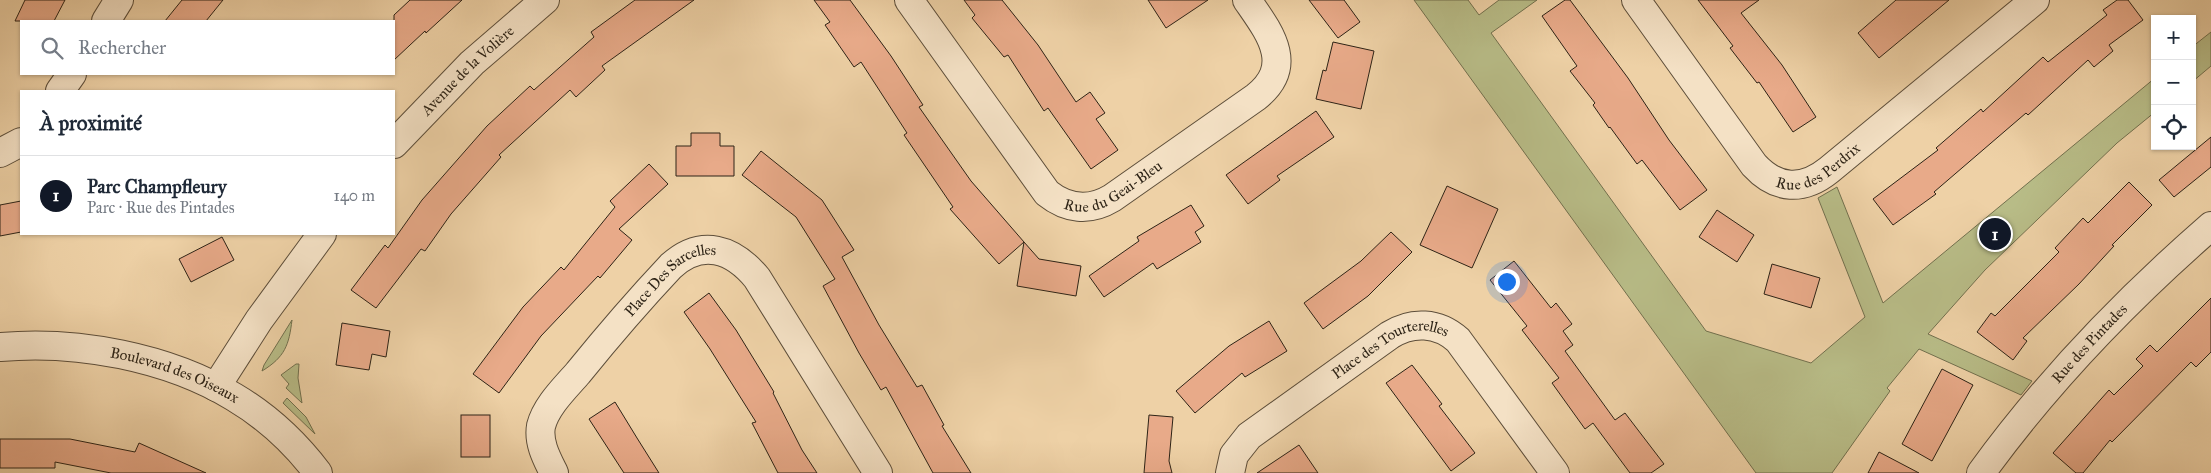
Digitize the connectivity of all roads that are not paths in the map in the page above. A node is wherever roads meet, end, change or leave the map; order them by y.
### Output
1 (119, 0) edge
2 (545, 0) edge
3 (909, 0) edge
4 (1247, 0) edge
5 (1636, 0) edge
6 (2035, 0) edge
7 (107, 20) edge
8 (71, 75) edge
9 (61, 90) edge
10 (20, 143) edge
11 (395, 143) edge
12 (0, 153) edge
13 (2211, 226) edge
14 (321, 235) edge
15 (0, 347) edge
16 (216, 387) junction
17 (318, 473) edge
18 (554, 473) edge
19 (878, 473) edge
20 (1230, 473) edge
21 (1555, 473) edge
22 (1981, 473) edge

1 - 7 street
2 - 11 street, Avenue de la Volière
3 - 4 street, Rue du Geai-Bleu
5 - 6 street, Rue des Perdrix
8 - 9 street
10 - 12 street
13 - 22 street, Rue des Pintades
14 - 16 street
15 - 16 street, Boulevard des Oiseaux
16 - 17 street, Boulevard des Oiseaux
18 - 19 street, Place Des Sarcelles
20 - 21 street, Place des Tourterelles

